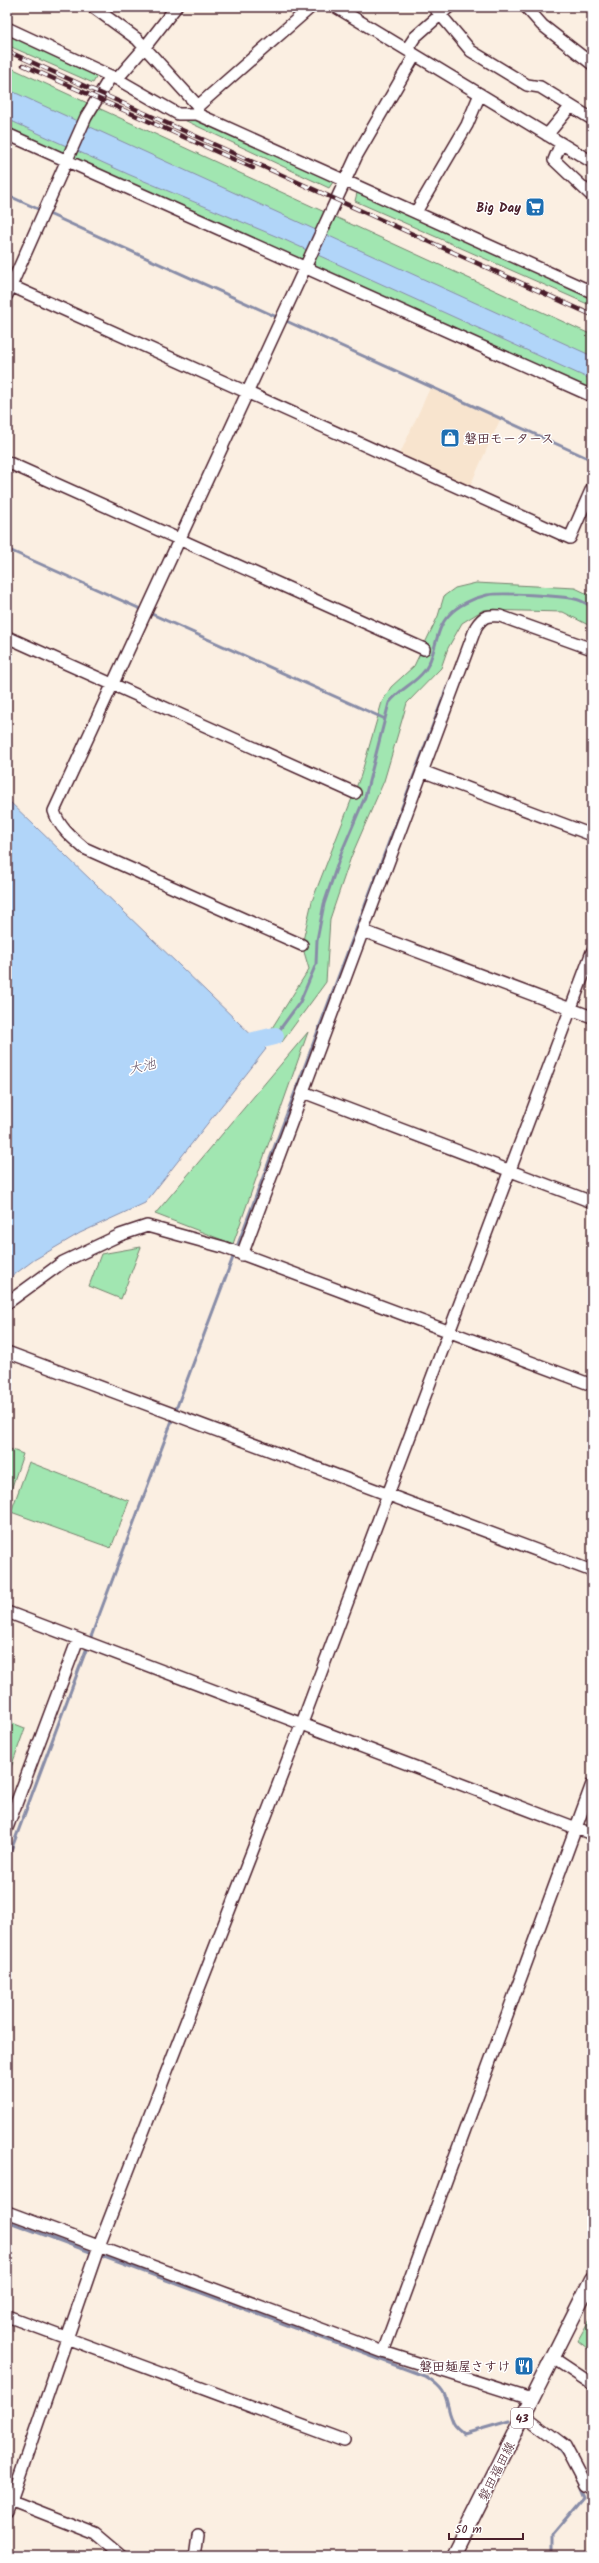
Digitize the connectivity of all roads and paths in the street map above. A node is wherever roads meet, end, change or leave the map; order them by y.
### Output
1 (93, 7) edge
2 (176, 7) edge
3 (311, 7) edge
4 (336, 7) edge
5 (449, 7) edge
6 (526, 7) edge
7 (437, 11) edge
8 (7, 28) edge
9 (145, 47) junction
10 (411, 52) junction
11 (592, 64) edge
12 (114, 77) junction
13 (480, 94) junction
14 (571, 106) junction
15 (197, 110) junction
16 (592, 119) edge
17 (7, 134) edge
18 (547, 135) junction
19 (561, 143) junction
20 (68, 158) junction
21 (592, 162) edge
22 (346, 180) junction
23 (592, 196) edge
24 (416, 212) junction
25 (306, 265) junction
26 (8, 288) edge
27 (592, 292) edge
28 (246, 391) junction
29 (592, 396) edge
30 (7, 462) edge
31 (592, 488) edge
32 (178, 540) junction
33 (7, 637) edge
34 (424, 649) dead end
35 (592, 649) edge
36 (111, 685) junction
37 (422, 771) junction
38 (354, 793) dead end
39 (592, 835) edge
40 (363, 931) junction
41 (302, 945) dead end
42 (592, 952) edge
43 (571, 1009) junction
44 (592, 1017) edge
45 (303, 1092) junction
46 (511, 1170) junction
47 (592, 1202) edge
48 (242, 1255) junction
49 (7, 1303) edge
50 (449, 1332) junction
51 (7, 1352) edge
52 (592, 1385) edge
53 (387, 1494) junction
54 (592, 1572) edge
55 (7, 1612) edge
56 (78, 1639) junction
57 (302, 1723) junction
58 (592, 1784) edge
59 (7, 1828) edge
60 (575, 1828) junction
61 (592, 1834) edge
62 (7, 2212) edge
63 (99, 2246) junction
64 (592, 2279) edge
65 (7, 2316) edge
66 (67, 2339) junction
67 (383, 2352) junction
68 (554, 2358) junction
69 (592, 2384) edge
70 (531, 2399) junction
71 (524, 2415) junction
72 (344, 2441) dead end
73 (592, 2488) edge
74 (9, 2500) edge
75 (7, 2512) edge
76 (198, 2534) dead end
77 (122, 2556) edge
78 (195, 2556) edge
79 (453, 2556) edge

1 - 9 street
2 - 9 street
3 - 15 street
4 - 10 street
5 - 7 street
6 - 11 street
7 - 10 street
7 - 14 street
8 - 12 street
9 - 12 street
9 - 15 street
10 - 13 street
10 - 22 street
12 - 15 street
12 - 20 street
13 - 18 street
13 - 24 street
14 - 16 street
14 - 18 street
15 - 22 street
17 - 20 street
18 - 19 street
19 - 21 street
19 - 23 street
20 - 25 street
20 - 26 street
22 - 24 street
22 - 25 street
24 - 27 street
25 - 28 street
25 - 29 street
26 - 28 street
28 - 31 street
28 - 32 street
30 - 32 street
32 - 34 street
32 - 36 street
33 - 36 street
35 - 37 street
36 - 38 street
36 - 41 street
37 - 39 street
37 - 40 street
40 - 43 street
40 - 45 street
42 - 43 street
43 - 44 street
43 - 46 street
45 - 46 street
45 - 48 street
46 - 47 street
46 - 50 street
48 - 49 street
48 - 50 street
50 - 52 street
50 - 53 street
51 - 53 street
53 - 54 street
53 - 57 street
55 - 56 street
56 - 57 street
56 - 59 street
57 - 60 street
57 - 63 street
58 - 60 street
60 - 61 street
60 - 67 street
62 - 63 street
63 - 66 street
63 - 67 street
64 - 68 main road, 磐田福田線 / 43
65 - 66 street
66 - 72 street
66 - 74 street
67 - 70 street
68 - 69 street
68 - 70 main road, 磐田福田線 / 43
70 - 71 main road, 磐田福田線 / 43
71 - 73 street
71 - 79 main road, 磐田福田線 / 43
74 - 75 street
74 - 77 street
76 - 78 street

